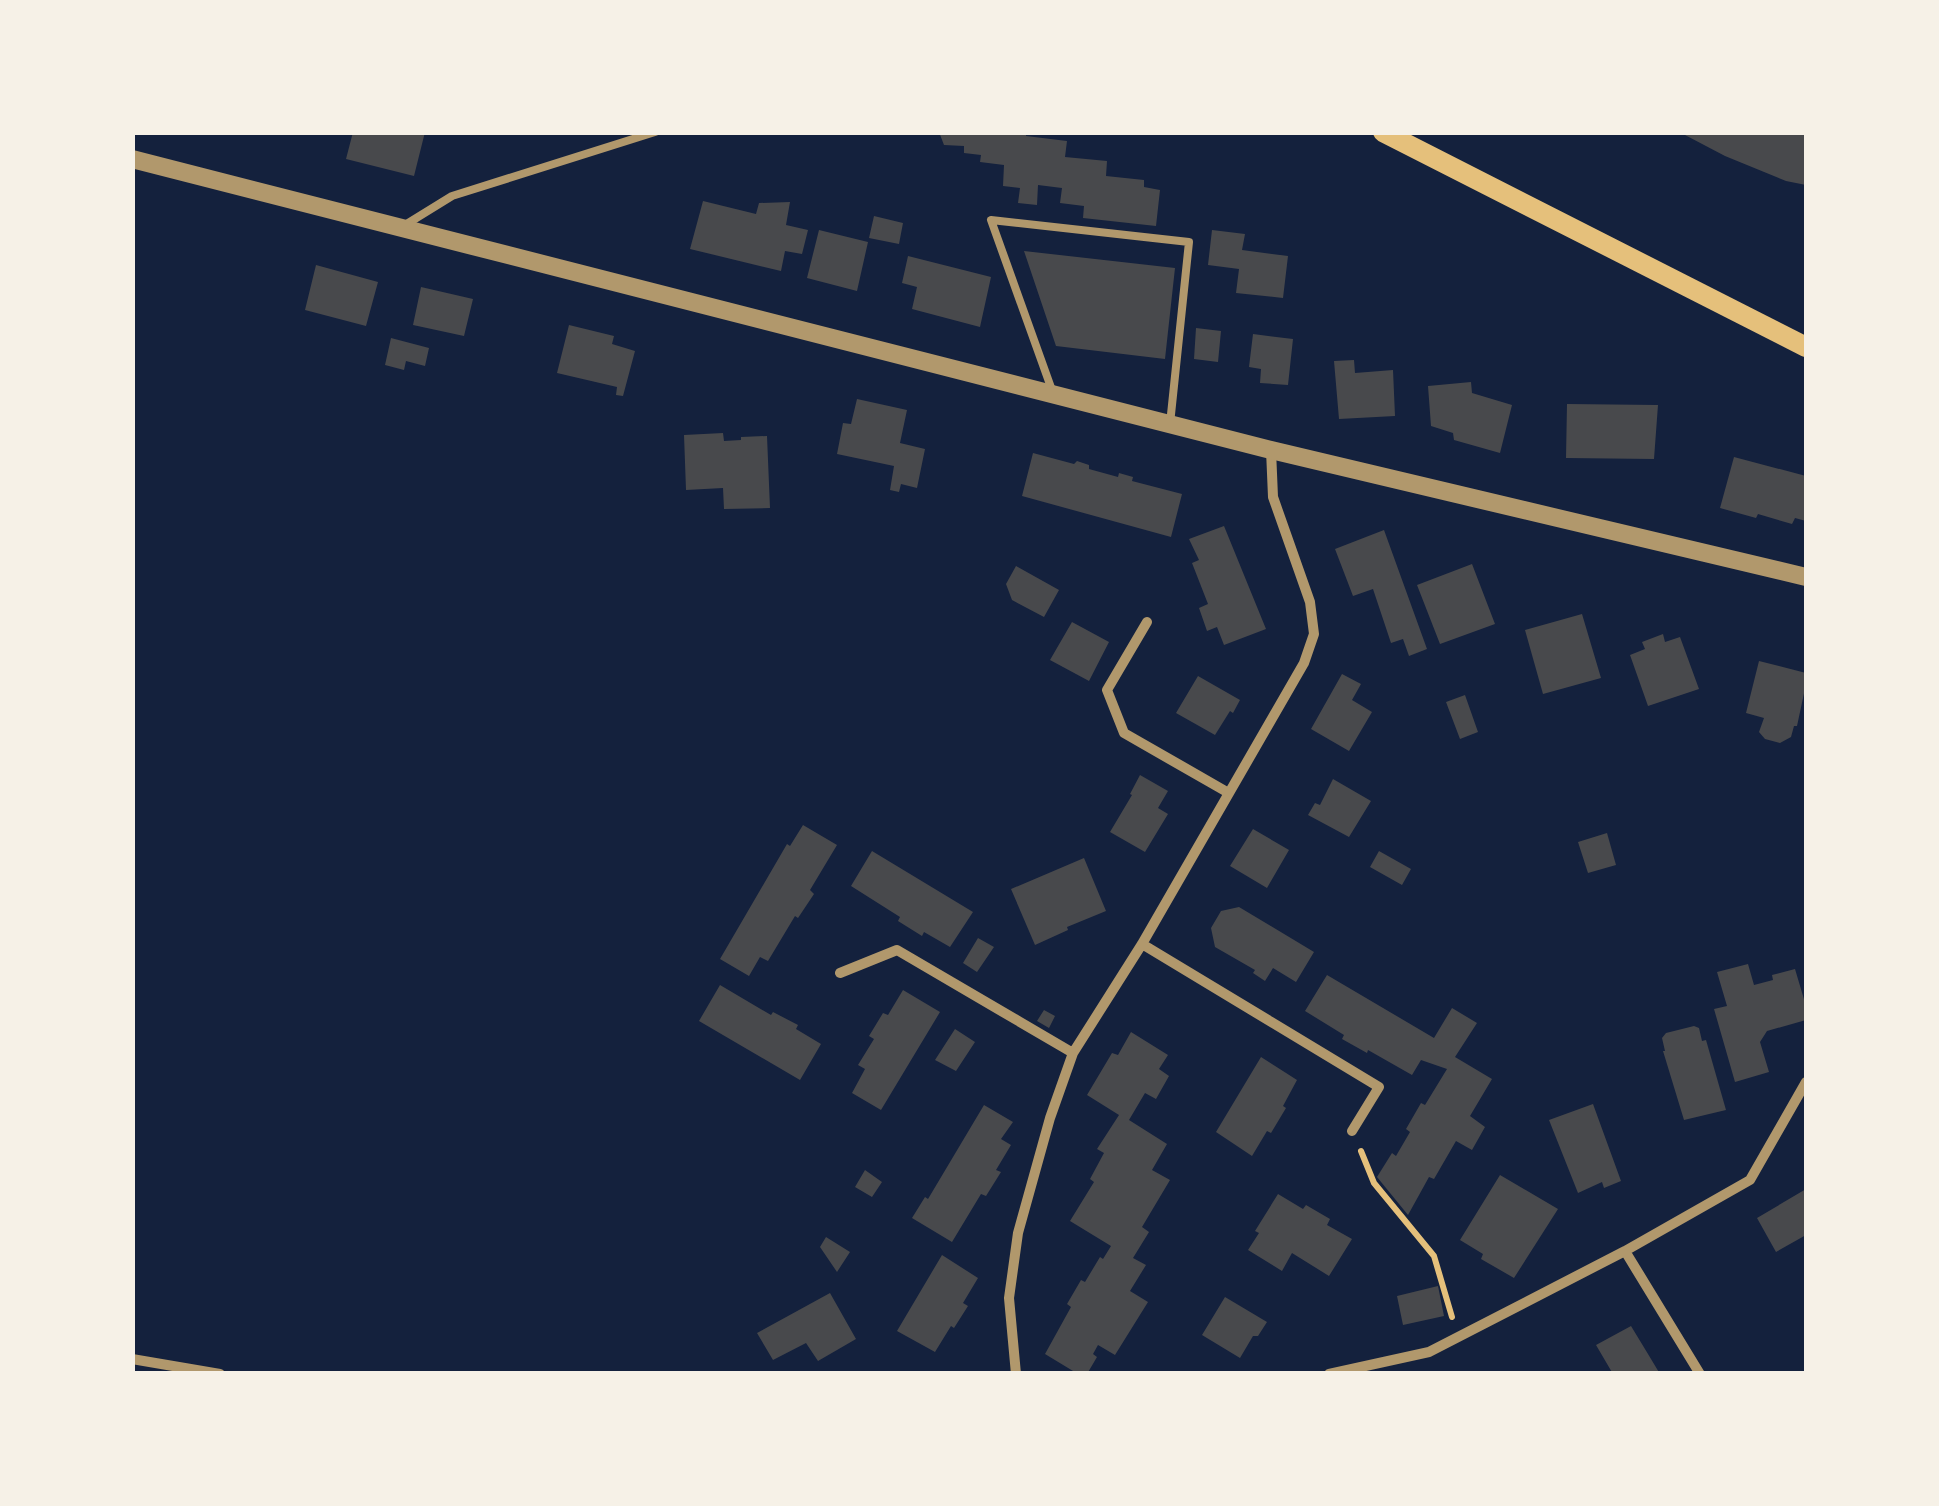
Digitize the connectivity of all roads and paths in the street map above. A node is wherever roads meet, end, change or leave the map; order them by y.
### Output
1 (655, 132) edge
2 (1384, 132) edge
3 (132, 159) edge
4 (401, 228) junction
5 (1806, 348) edge
6 (1054, 394) junction
7 (1170, 424) junction
8 (1272, 450) junction
9 (1806, 576) edge
10 (1147, 622) dead end
11 (1227, 792) junction
12 (1142, 944) junction
13 (840, 973) dead end
14 (1073, 1054) junction
15 (1806, 1082) edge
16 (1352, 1131) joint
17 (1625, 1251) junction
18 (1457, 1336) junction
19 (132, 1359) edge
20 (220, 1374) edge
21 (1016, 1374) edge
22 (1329, 1374) edge
23 (1700, 1374) edge

1 - 4 lane
2 - 5 main road
3 - 4 street
4 - 6 street
6 - 7 street
6 - 7 lane
7 - 8 street
8 - 9 street
8 - 11 street
10 - 11 street
11 - 12 street
12 - 14 street
12 - 16 street
13 - 14 street
14 - 21 street
15 - 17 street
16 - 18 path
17 - 18 street
17 - 23 street
18 - 22 street
19 - 20 street

